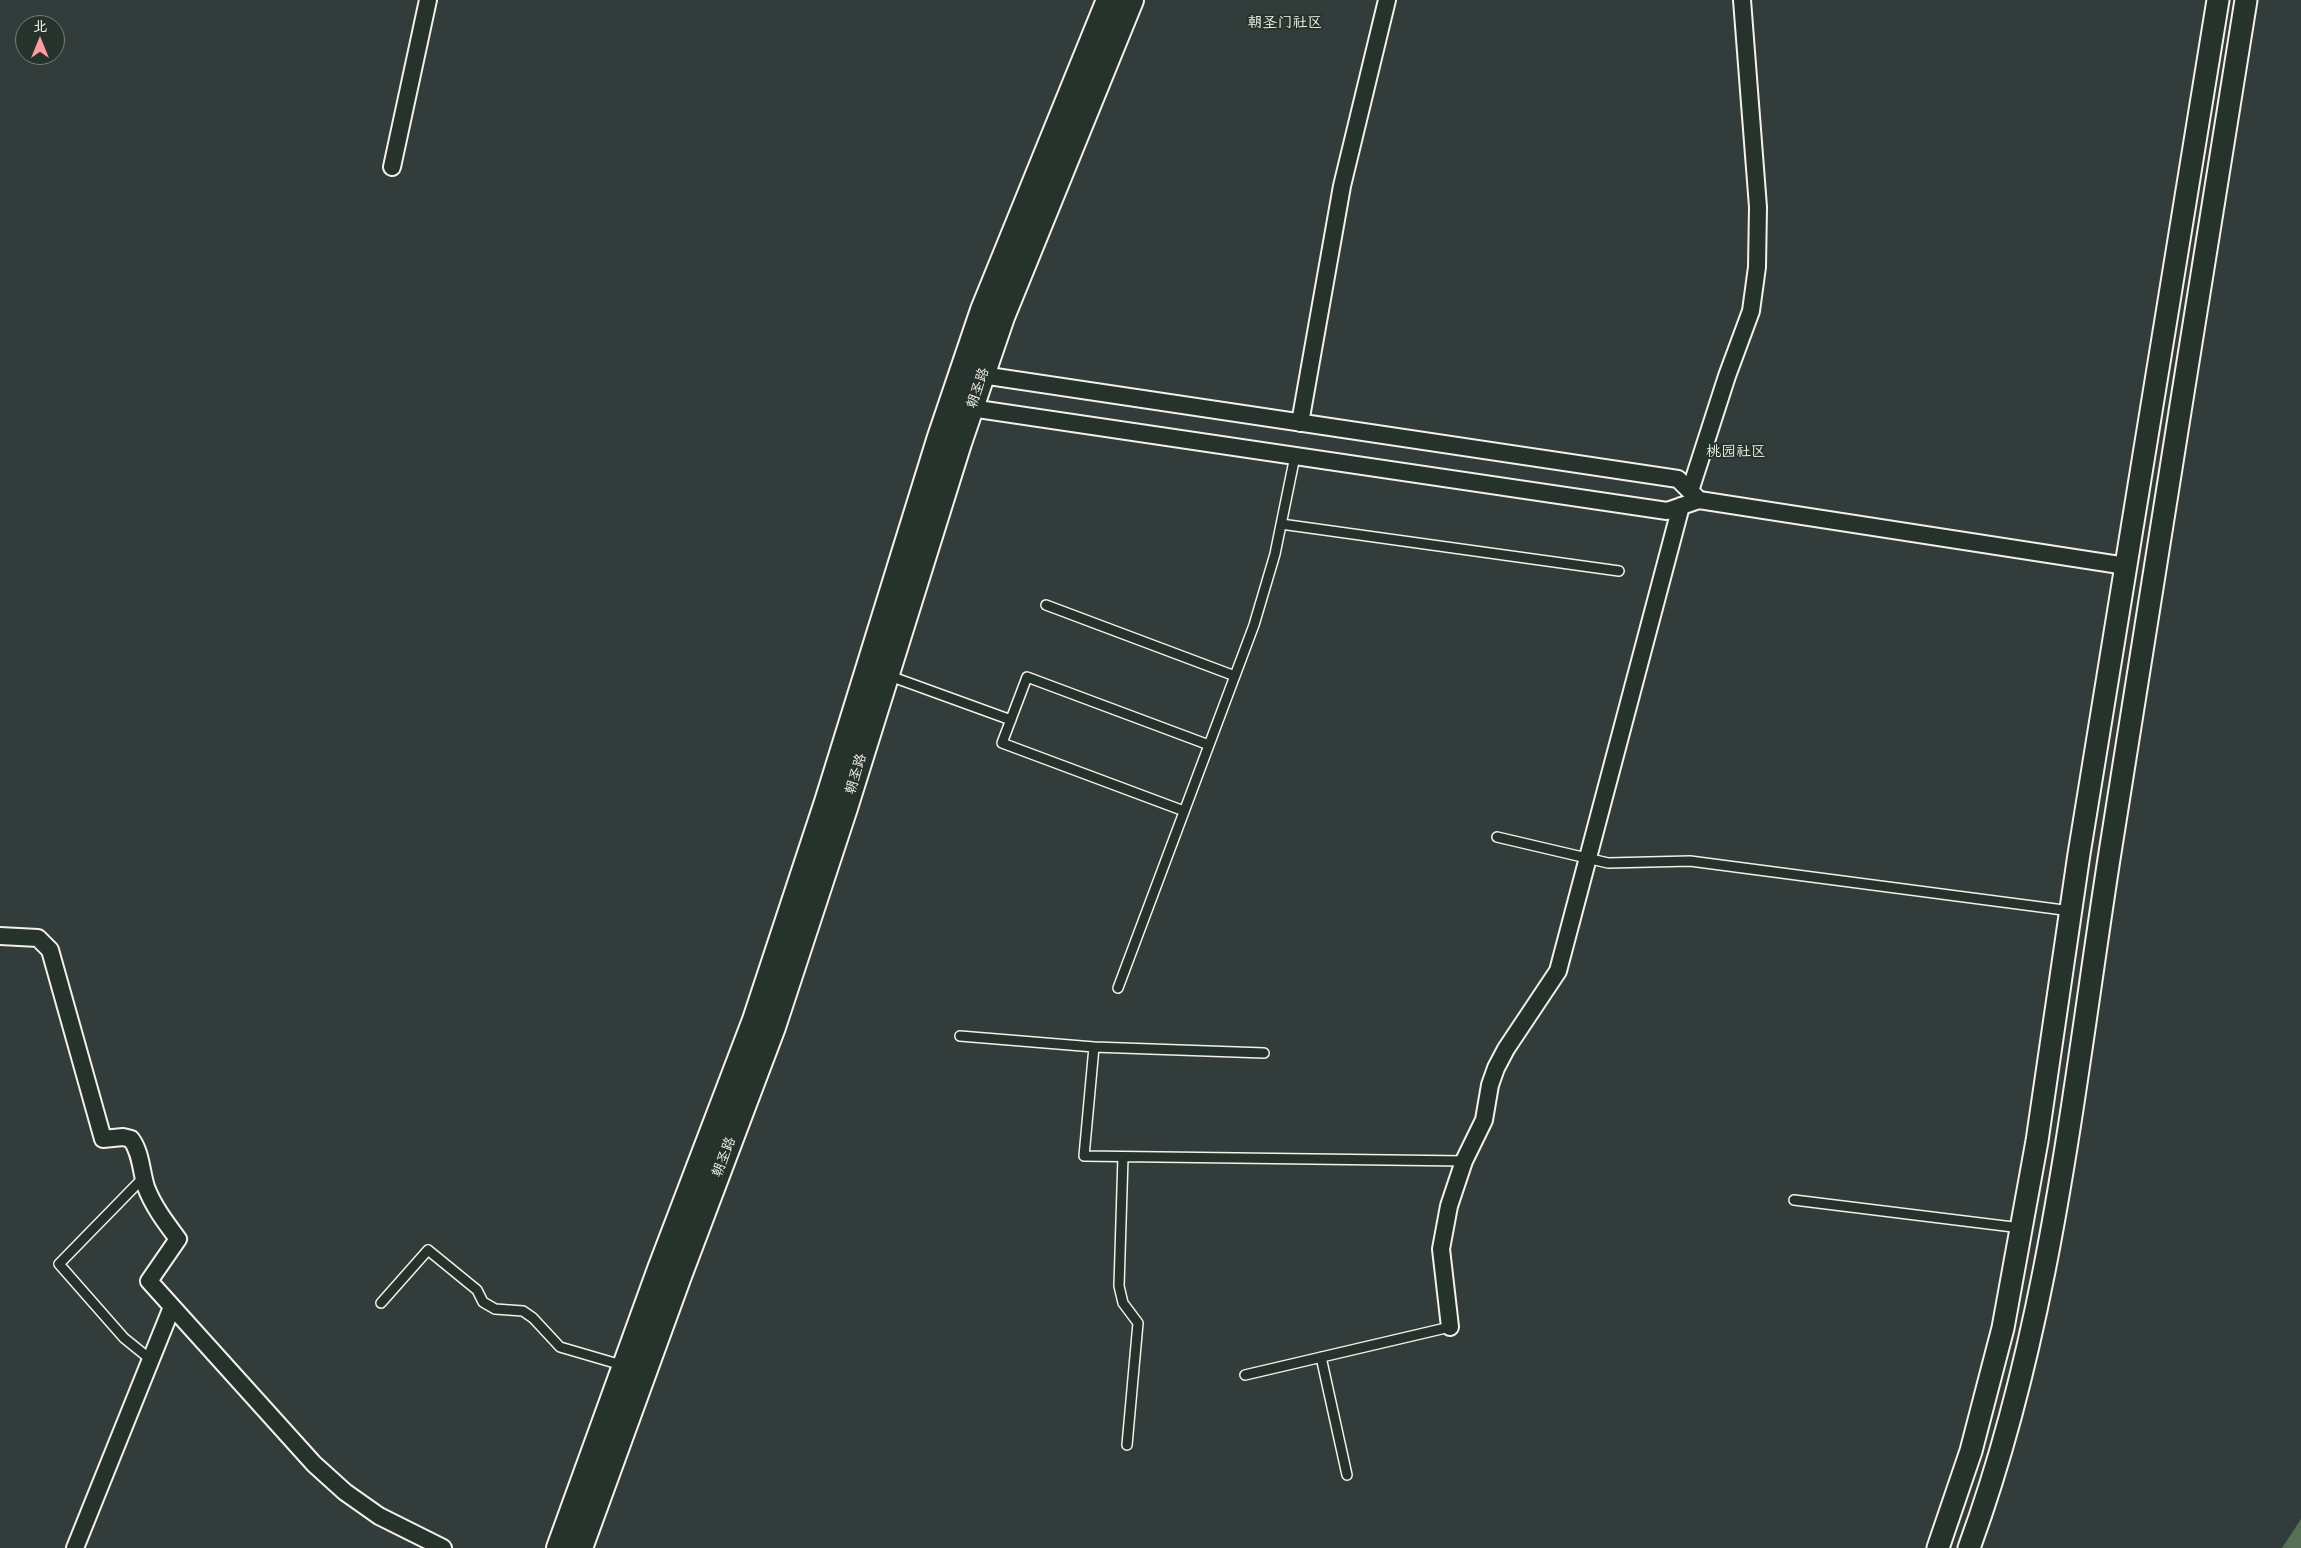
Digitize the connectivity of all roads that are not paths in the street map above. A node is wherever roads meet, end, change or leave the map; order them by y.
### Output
1 (428, 0) edge
2 (1110, 0) edge
3 (1131, 0) edge
4 (1387, 0) edge
5 (1742, 0) edge
6 (2218, 0) edge
7 (2246, 0) edge
8 (392, 167) dead end
9 (982, 375) junction
10 (971, 408) junction
11 (1300, 423) junction
12 (1296, 456) junction
13 (1695, 496) junction
14 (1681, 506) junction
15 (1281, 524) junction
16 (2126, 566) junction
17 (1619, 571) dead end
18 (1046, 605) dead end
19 (887, 675) junction
20 (1235, 676) junction
21 (1011, 720) junction
22 (1209, 745) junction
23 (1184, 811) junction
24 (1497, 838) dead end
25 (1587, 858) junction
26 (2071, 912) junction
27 (0, 936) edge
28 (1118, 988) dead end
29 (960, 1036) dead end
30 (1094, 1047) junction
31 (1264, 1053) dead end
32 (1123, 1157) junction
33 (1464, 1161) junction
34 (143, 1178) junction
35 (1794, 1200) dead end
36 (2021, 1228) junction
37 (381, 1303) dead end
38 (172, 1307) junction
39 (1450, 1327) joint
40 (1321, 1357) junction
41 (150, 1359) junction
42 (625, 1366) junction
43 (1245, 1375) dead end
44 (1127, 1445) dead end
45 (1347, 1475) dead end
46 (75, 1548) edge
47 (443, 1548) edge
48 (559, 1548) edge
49 (580, 1548) edge
50 (1938, 1548) edge
51 (1969, 1548) edge

1 - 8 street
2 - 42 main road, 朝圣路
3 - 9 main road, 朝圣路
4 - 11 street
5 - 13 street
6 - 16 street
7 - 51 street
9 - 10 main road, 朝圣路
9 - 11 street
10 - 12 street
10 - 19 main road, 朝圣路
11 - 13 street
12 - 14 street
12 - 15 lane
13 - 14 street
13 - 16 street
14 - 25 street
15 - 17 lane
15 - 20 lane
16 - 26 street
18 - 20 lane
19 - 21 lane
19 - 49 main road, 朝圣路
20 - 22 lane
21 - 22 lane
21 - 23 lane
22 - 23 lane
23 - 28 lane
24 - 25 lane
25 - 26 lane
25 - 33 street
26 - 36 street
27 - 34 street
29 - 30 lane
30 - 31 lane
30 - 32 lane
32 - 33 lane
32 - 44 lane
33 - 39 street
34 - 38 street
34 - 41 lane
35 - 36 lane
36 - 50 street
37 - 42 lane
38 - 41 street
38 - 47 street
39 - 40 lane
40 - 43 lane
40 - 45 lane
41 - 46 street
42 - 48 main road, 朝圣路

